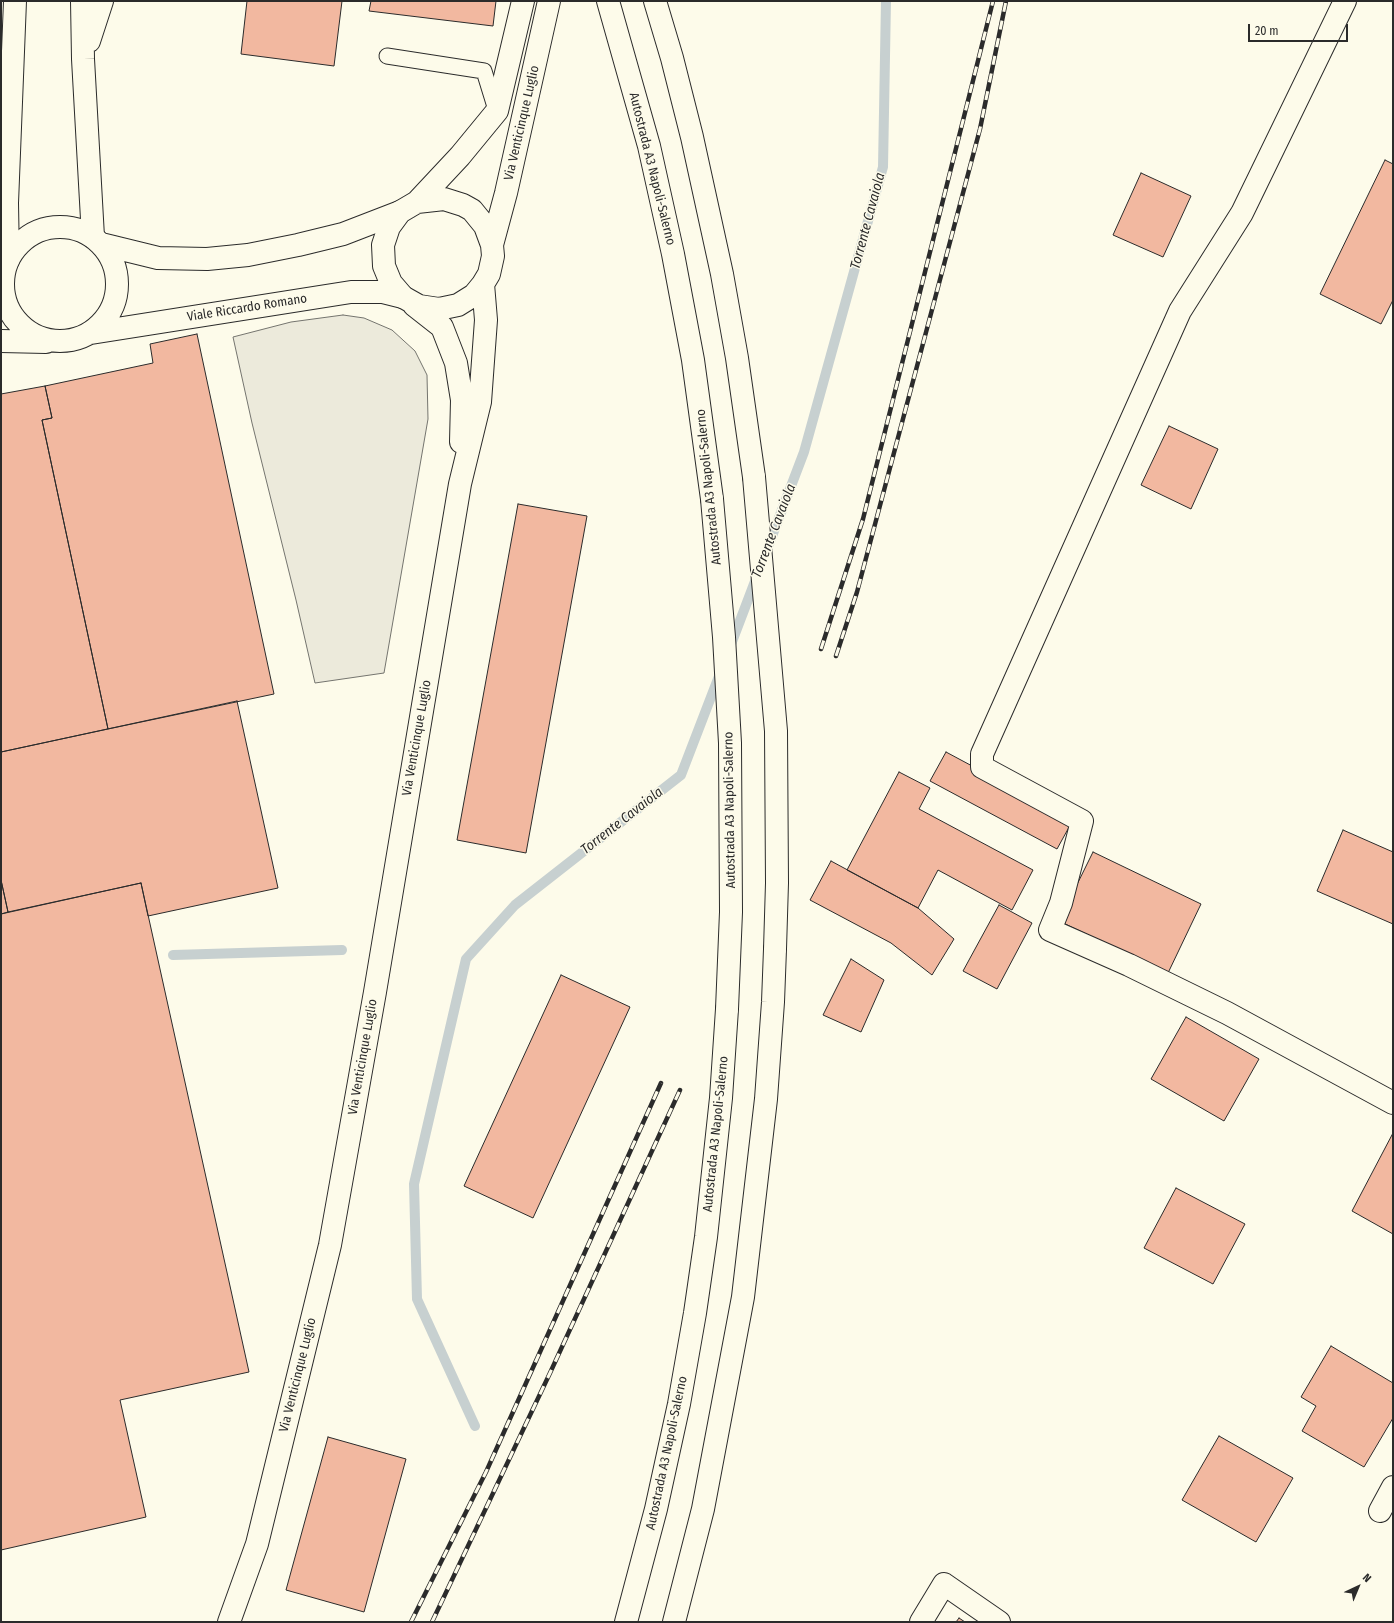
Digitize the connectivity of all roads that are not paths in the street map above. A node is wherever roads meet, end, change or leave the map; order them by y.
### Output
1 (15, 1) edge
2 (82, 1) edge
3 (102, 1) edge
4 (523, 1) edge
5 (549, 1) edge
6 (608, 1) edge
7 (655, 1) edge
8 (1345, 1) edge
9 (387, 56) dead end
10 (83, 59) junction
11 (496, 111) junction
12 (408, 207) junction
13 (97, 240) junction
14 (492, 245) junction
15 (4, 268) edge
16 (484, 284) junction
17 (403, 297) junction
18 (91, 333) junction
19 (1, 341) edge
20 (57, 342) junction
21 (460, 484) junction
22 (1393, 1103) edge
23 (1393, 1487) edge
24 (1380, 1512) dead end
25 (229, 1622) edge
26 (626, 1622) edge
27 (674, 1622) edge
28 (921, 1622) edge
29 (999, 1622) edge

1 - 15 main road
2 - 10 main road
3 - 10 main road
4 - 11 main road, Via Venticinque Luglio
5 - 14 main road, Via Venticinque Luglio
6 - 26 main road, Autostrada A3 Napoli-Salerno, bridge
7 - 27 main road, bridge
8 - 22 main road
9 - 11 lane
10 - 13 main road
11 - 12 main road, Via Venticinque Luglio
12 - 13 main road, Viale Riccardo Romano
12 - 14 main road, Via Venticinque Luglio
12 - 17 main road, Via Venticinque Luglio
13 - 15 main road, Viale Riccardo Romano
13 - 18 main road, Viale Riccardo Romano
14 - 16 main road, Via Venticinque Luglio
15 - 20 main road, Viale Riccardo Romano
16 - 17 main road, Via Venticinque Luglio
16 - 21 main road, Via Venticinque Luglio
17 - 18 main road, Viale Riccardo Romano
17 - 21 main road, Via Venticinque Luglio
18 - 20 main road, Viale Riccardo Romano
19 - 20 main road, Viale Riccardo Romano
21 - 25 main road, Via Venticinque Luglio
23 - 24 main road
28 - 29 main road

